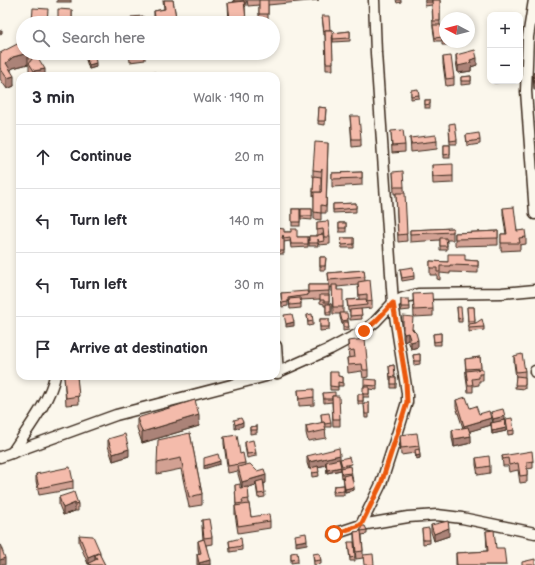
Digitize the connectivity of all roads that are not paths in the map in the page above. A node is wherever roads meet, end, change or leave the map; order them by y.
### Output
1 (374, 0) edge
2 (534, 0) edge
3 (535, 214) edge
4 (535, 290) edge
5 (393, 303) junction
6 (280, 372) edge
7 (54, 380) edge
8 (251, 380) edge
9 (12, 453) junction
10 (0, 457) edge
11 (361, 525) junction
12 (535, 533) edge
13 (334, 534) dead end

1 - 5 street
2 - 3 street
4 - 5 street
5 - 6 street
5 - 11 street
7 - 9 street
8 - 9 street
9 - 10 street
11 - 12 street
11 - 13 street

